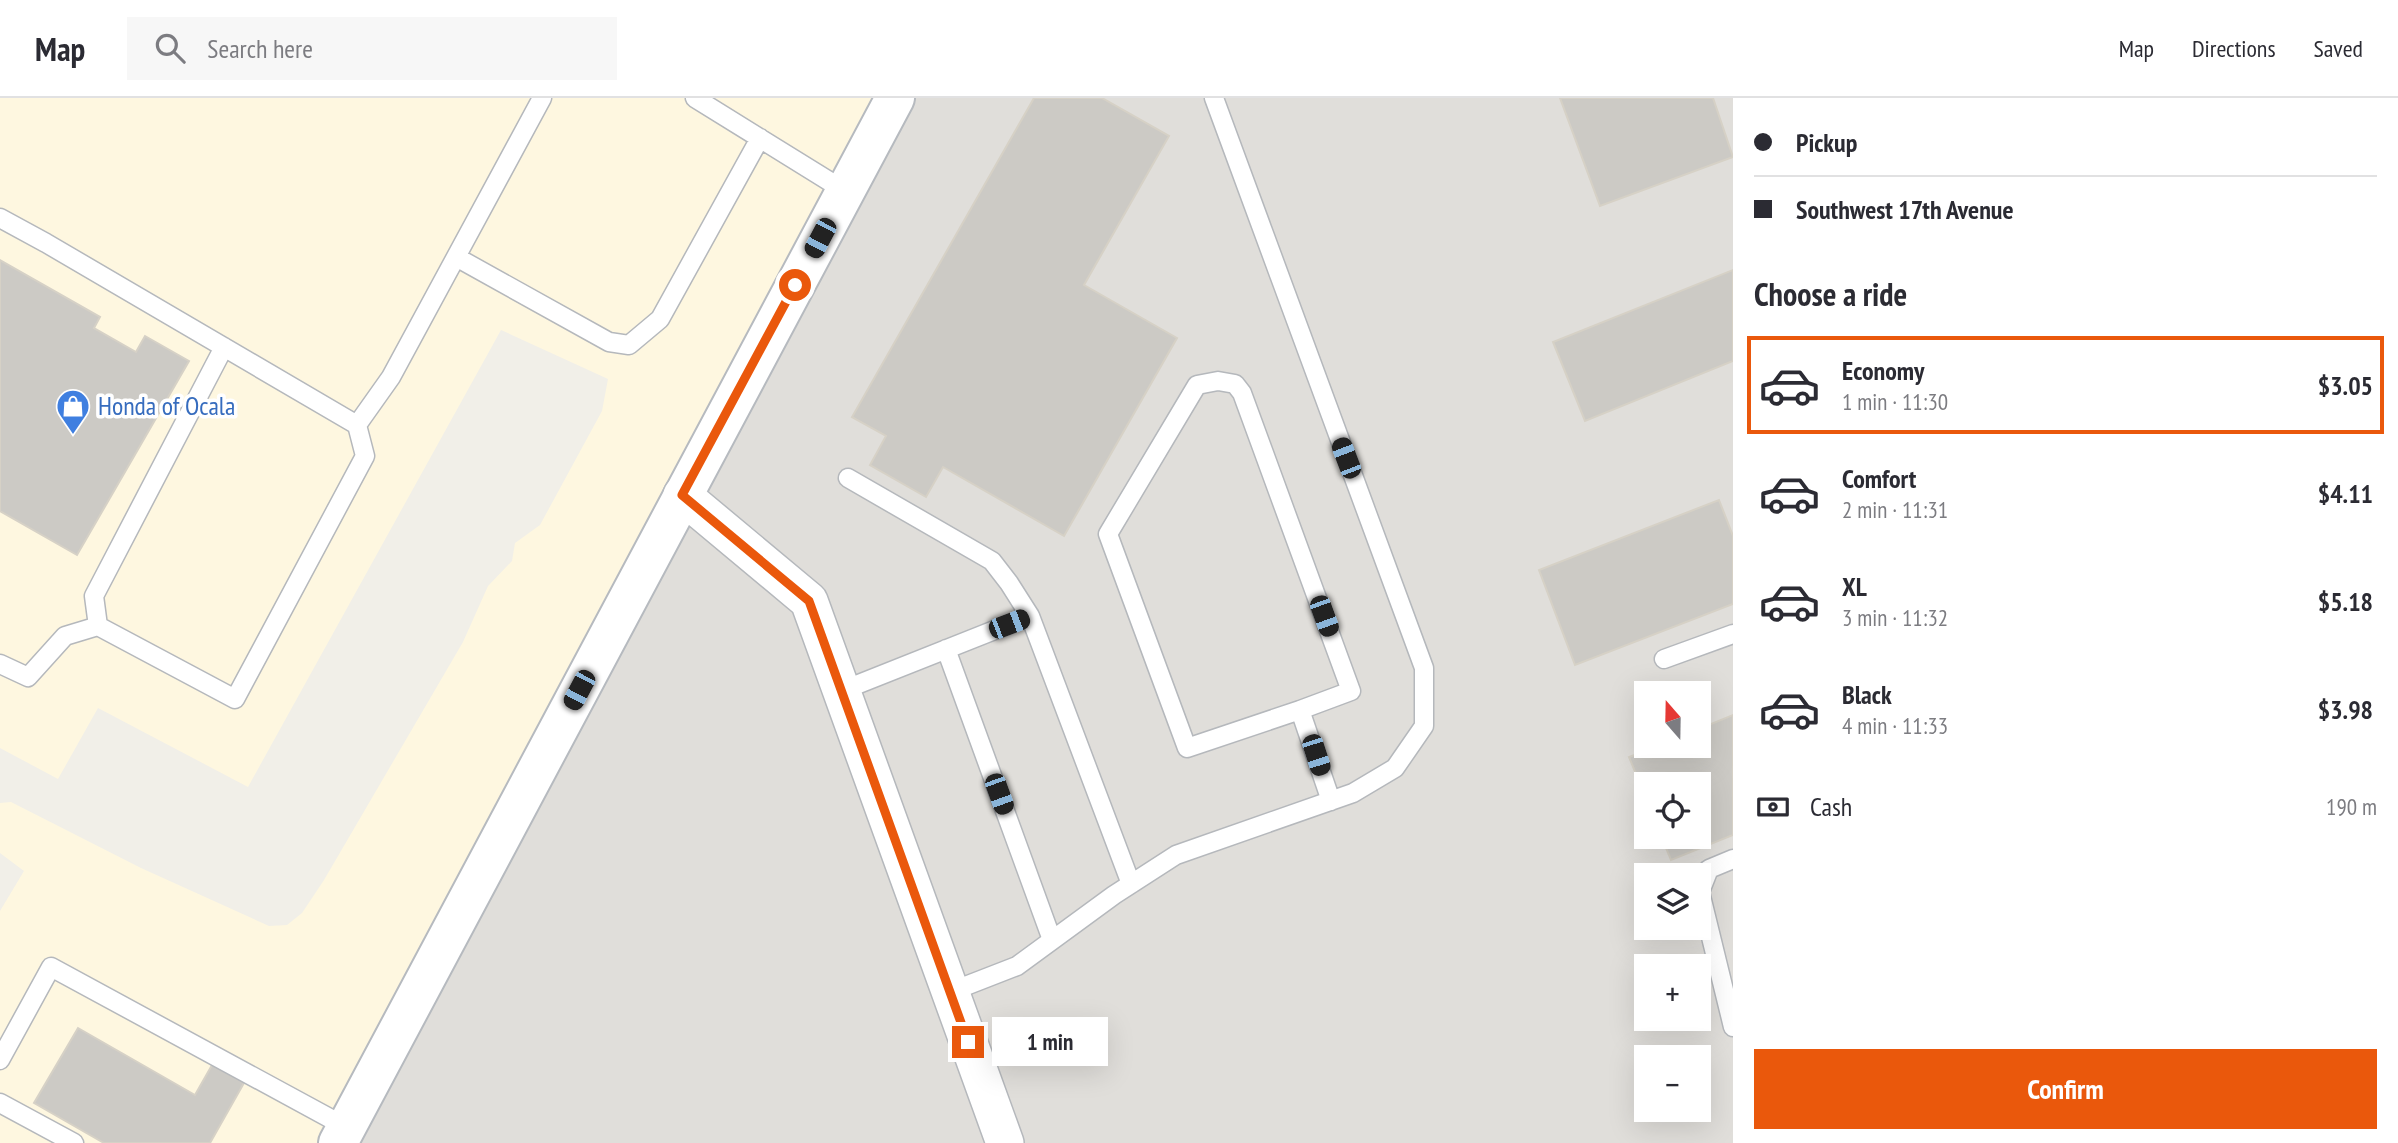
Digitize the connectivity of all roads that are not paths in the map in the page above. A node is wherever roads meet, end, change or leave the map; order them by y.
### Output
1 (542, 98) edge
2 (695, 98) edge
3 (895, 98) edge
4 (1214, 98) edge
5 (760, 138) junction
6 (845, 191) junction
7 (0, 218) edge
8 (457, 257) junction
9 (224, 347) junction
10 (357, 425) junction
11 (848, 478) dead end
12 (682, 495) junction
13 (1030, 616) junction
14 (99, 626) junction
15 (1733, 634) edge
16 (946, 649) junction
17 (1664, 659) dead end
18 (0, 664) edge
19 (841, 691) junction
20 (1300, 710) junction
21 (1331, 801) junction
22 (1733, 859) edge
23 (1131, 884) junction
24 (1052, 940) junction
25 (950, 992) junction
26 (1733, 1027) edge
27 (0, 1060) edge
28 (0, 1103) edge
29 (342, 1135) edge
30 (74, 1143) edge
31 (1005, 1143) edge

1 - 8 lane
2 - 5 lane
3 - 6 main road
4 - 21 lane
5 - 6 lane
5 - 8 lane
6 - 12 main road
7 - 9 lane
8 - 10 lane
9 - 10 lane
9 - 14 lane
10 - 14 lane
11 - 13 lane
12 - 19 street
12 - 29 main road
13 - 16 lane
13 - 23 lane
14 - 18 lane
15 - 17 lane
16 - 19 lane
16 - 24 lane
19 - 25 street
20 - 20 lane
20 - 21 lane
21 - 23 lane
22 - 26 lane
23 - 24 lane
24 - 25 lane
25 - 31 street
27 - 29 lane
28 - 30 lane

